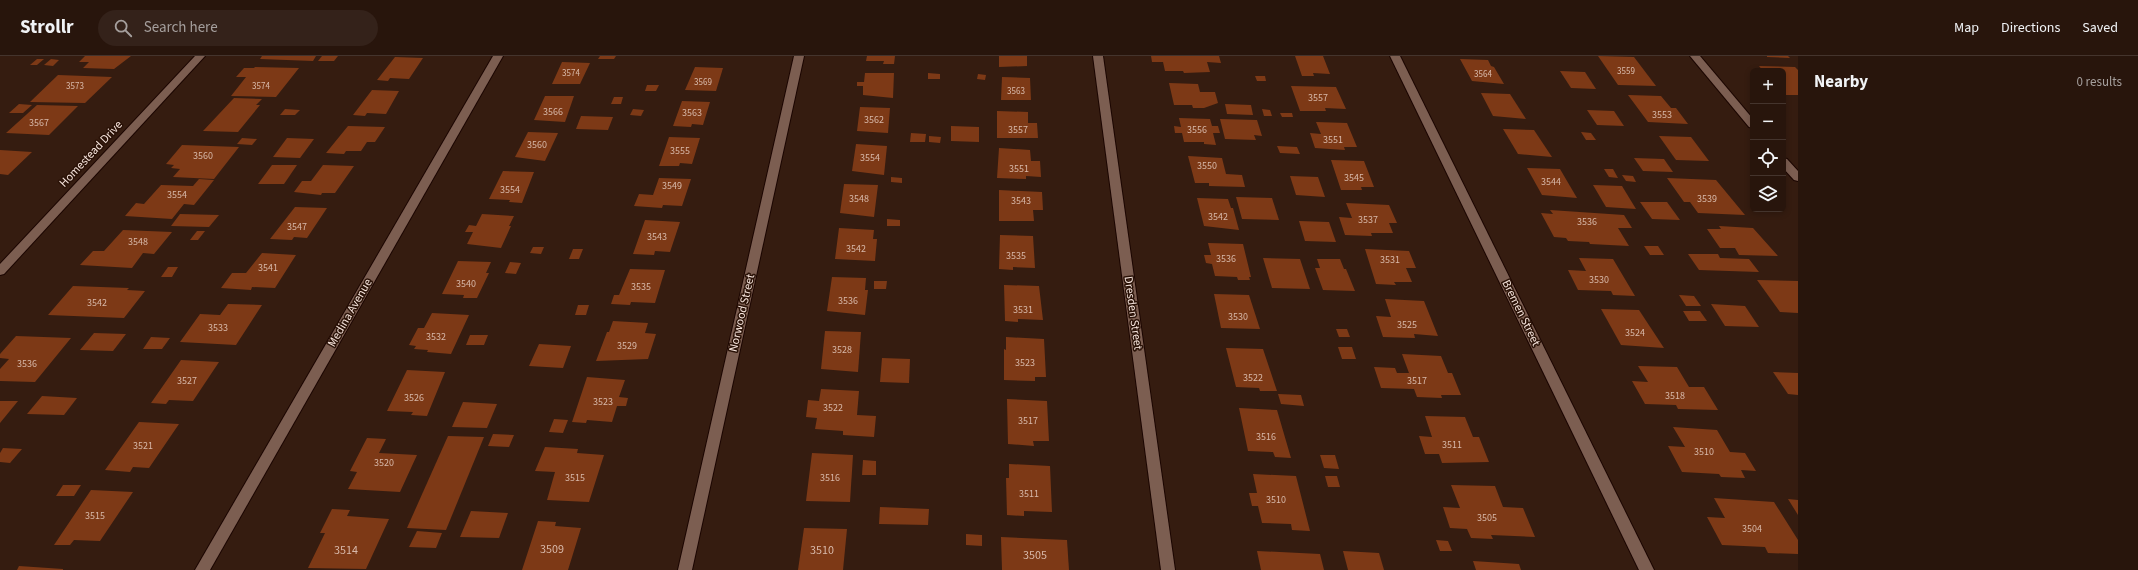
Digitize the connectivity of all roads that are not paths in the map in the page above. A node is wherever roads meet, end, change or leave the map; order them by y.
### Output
1 (200, 56) edge
2 (498, 56) edge
3 (799, 56) edge
4 (1098, 56) edge
5 (1395, 56) edge
6 (1695, 56) edge
7 (1750, 121) edge
8 (1786, 164) edge
9 (1798, 178) edge
10 (0, 271) edge
11 (202, 570) edge
12 (685, 570) edge
13 (1168, 570) edge
14 (1646, 570) edge

1 - 10 street, Homestead Drive
2 - 11 street, Medina Avenue
3 - 12 street, Norwood Street
4 - 13 street, Dresden Street
5 - 14 street, Bremen Street
6 - 7 street
8 - 9 street

